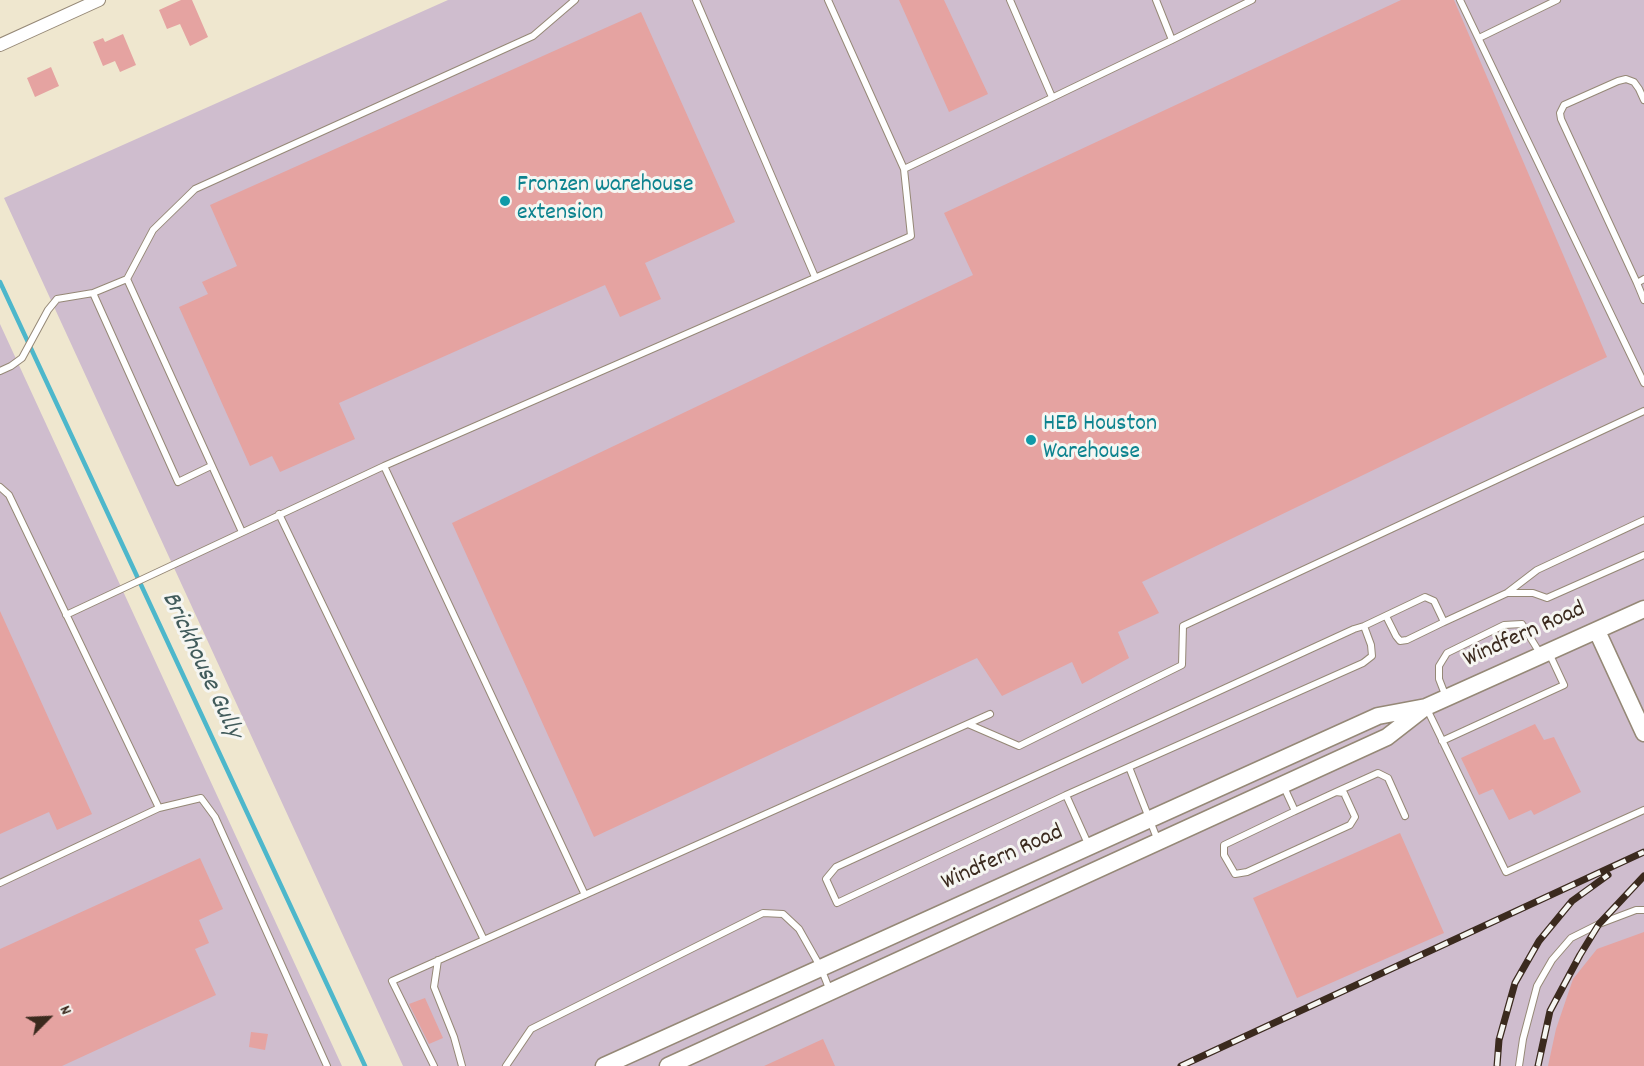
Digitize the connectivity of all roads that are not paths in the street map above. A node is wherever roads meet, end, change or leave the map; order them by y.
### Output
1 (99, 0) edge
2 (575, 0) edge
3 (696, 0) edge
4 (828, 0) edge
5 (1010, 0) edge
6 (1156, 0) edge
7 (1252, 0) edge
8 (1460, 0) edge
9 (1557, 0) edge
10 (1479, 38) junction
11 (1173, 40) junction
12 (0, 45) edge
13 (1052, 97) junction
14 (1644, 100) edge
15 (904, 169) junction
16 (815, 277) junction
17 (128, 279) junction
18 (1644, 279) edge
19 (1636, 283) junction
20 (93, 293) junction
21 (1644, 300) edge
22 (0, 371) edge
23 (1644, 383) edge
24 (1644, 411) edge
25 (211, 466) junction
26 (384, 466) junction
27 (0, 488) edge
28 (279, 514) junction
29 (1644, 520) edge
30 (242, 532) junction
31 (1644, 555) edge
32 (1507, 593) junction
33 (1644, 609) edge
34 (66, 615) junction
35 (1386, 616) junction
36 (1444, 622) junction
37 (1364, 626) junction
38 (1597, 631) junction
39 (1545, 654) junction
40 (1446, 698) junction
41 (1426, 707) junction
42 (990, 714) dead end
43 (968, 724) junction
44 (1644, 734) edge
45 (1442, 741) junction
46 (1130, 767) junction
47 (1283, 785) junction
48 (1336, 792) junction
49 (1066, 795) junction
50 (159, 808) junction
51 (1644, 810) edge
52 (1295, 811) junction
53 (1405, 816) dead end
54 (1149, 819) junction
55 (1158, 842) junction
56 (1089, 846) junction
57 (0, 883) edge
58 (585, 895) junction
59 (1644, 909) edge
60 (484, 940) junction
61 (438, 960) junction
62 (821, 968) junction
63 (830, 992) junction
64 (327, 1066) edge
65 (434, 1066) edge
66 (462, 1066) edge
67 (506, 1066) edge
68 (604, 1066) edge
69 (668, 1066) edge
70 (1519, 1066) edge

1 - 12 street
2 - 17 lane
3 - 16 lane
4 - 15 lane
5 - 13 lane
6 - 11 lane
7 - 11 lane
8 - 10 lane
9 - 10 lane
10 - 23 lane
11 - 13 lane
13 - 15 lane
14 - 19 lane
15 - 16 lane
16 - 26 lane
17 - 20 lane
17 - 25 lane
18 - 19 lane
19 - 21 lane
20 - 22 lane
20 - 25 lane
24 - 43 lane
25 - 30 lane
26 - 28 lane
26 - 58 lane
27 - 34 lane
28 - 30 lane
28 - 60 lane
29 - 32 lane
30 - 34 lane
31 - 32 lane
32 - 36 lane
33 - 38 street, Windfern Road
34 - 50 lane
35 - 36 lane
35 - 36 lane
35 - 37 lane
37 - 46 lane
37 - 49 lane
38 - 39 street, Windfern Road
38 - 44 street
39 - 40 street, Windfern Road
39 - 40 lane
39 - 45 lane
40 - 41 street, Windfern Road
41 - 45 lane
41 - 47 street, Windfern Road
41 - 54 street, Windfern Road
42 - 43 lane
43 - 58 lane
45 - 51 lane
46 - 49 lane
46 - 54 lane
47 - 52 lane
47 - 55 street, Windfern Road
48 - 52 lane
48 - 52 lane
48 - 53 lane
49 - 56 lane
50 - 57 lane
50 - 64 lane
54 - 55 lane
54 - 56 street, Windfern Road
55 - 63 street, Windfern Road
56 - 62 street, Windfern Road
58 - 60 lane
59 - 70 lane
60 - 61 lane
61 - 65 lane
61 - 66 lane
62 - 63 lane
62 - 67 lane
62 - 68 street, Windfern Road
63 - 69 street, Windfern Road

